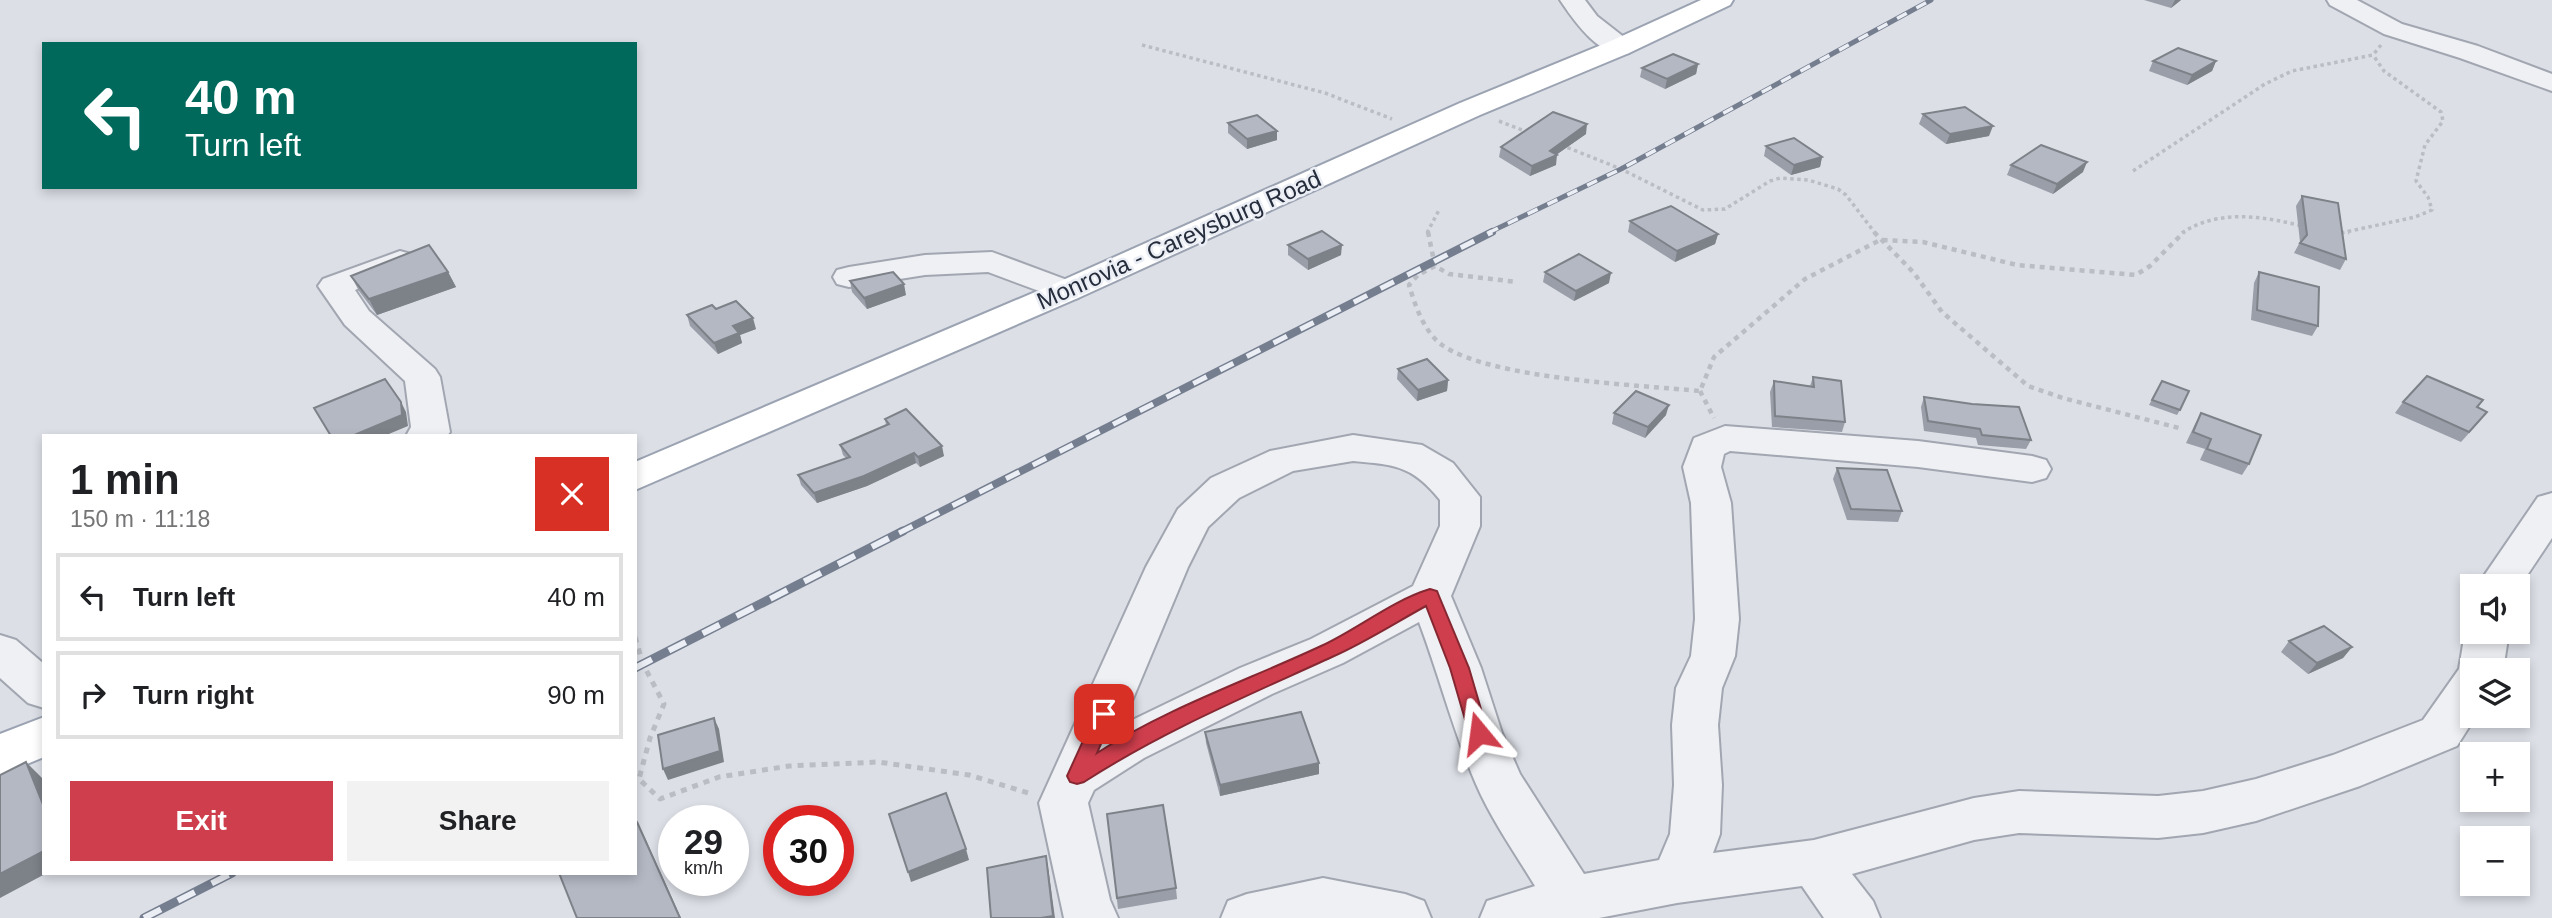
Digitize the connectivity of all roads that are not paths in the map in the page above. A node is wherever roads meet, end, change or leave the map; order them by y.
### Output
1 (1572, 0) edge
2 (1721, 0) edge
3 (2339, 0) edge
4 (1620, 47) junction
5 (2552, 83) edge
6 (415, 255) edge
7 (849, 277) dead end
8 (1066, 291) junction
9 (428, 434) edge
10 (2032, 469) dead end
11 (637, 476) edge
12 (2552, 507) edge
13 (2506, 574) edge
14 (1430, 596) junction
15 (0, 652) edge
16 (42, 688) edge
17 (2460, 702) edge
18 (42, 737) edge
19 (0, 755) edge
20 (1070, 790) junction
21 (1814, 862) junction
22 (1677, 880) junction
23 (1571, 900) junction
24 (1092, 918) edge
25 (1247, 918) edge
26 (1405, 918) edge
27 (1506, 918) edge
28 (1854, 918) edge

1 - 4 street
2 - 4 main road, Monrovia - Careysburg Road
3 - 5 street
4 - 8 main road, Monrovia - Careysburg Road
6 - 9 street
7 - 8 street
8 - 11 main road, Monrovia - Careysburg Road
10 - 22 street
12 - 13 street
14 - 20 street
14 - 20 street
14 - 23 street
15 - 16 street
17 - 21 street
18 - 19 main road
20 - 24 street
21 - 22 street
21 - 28 street
22 - 23 street
23 - 27 street
25 - 26 street

